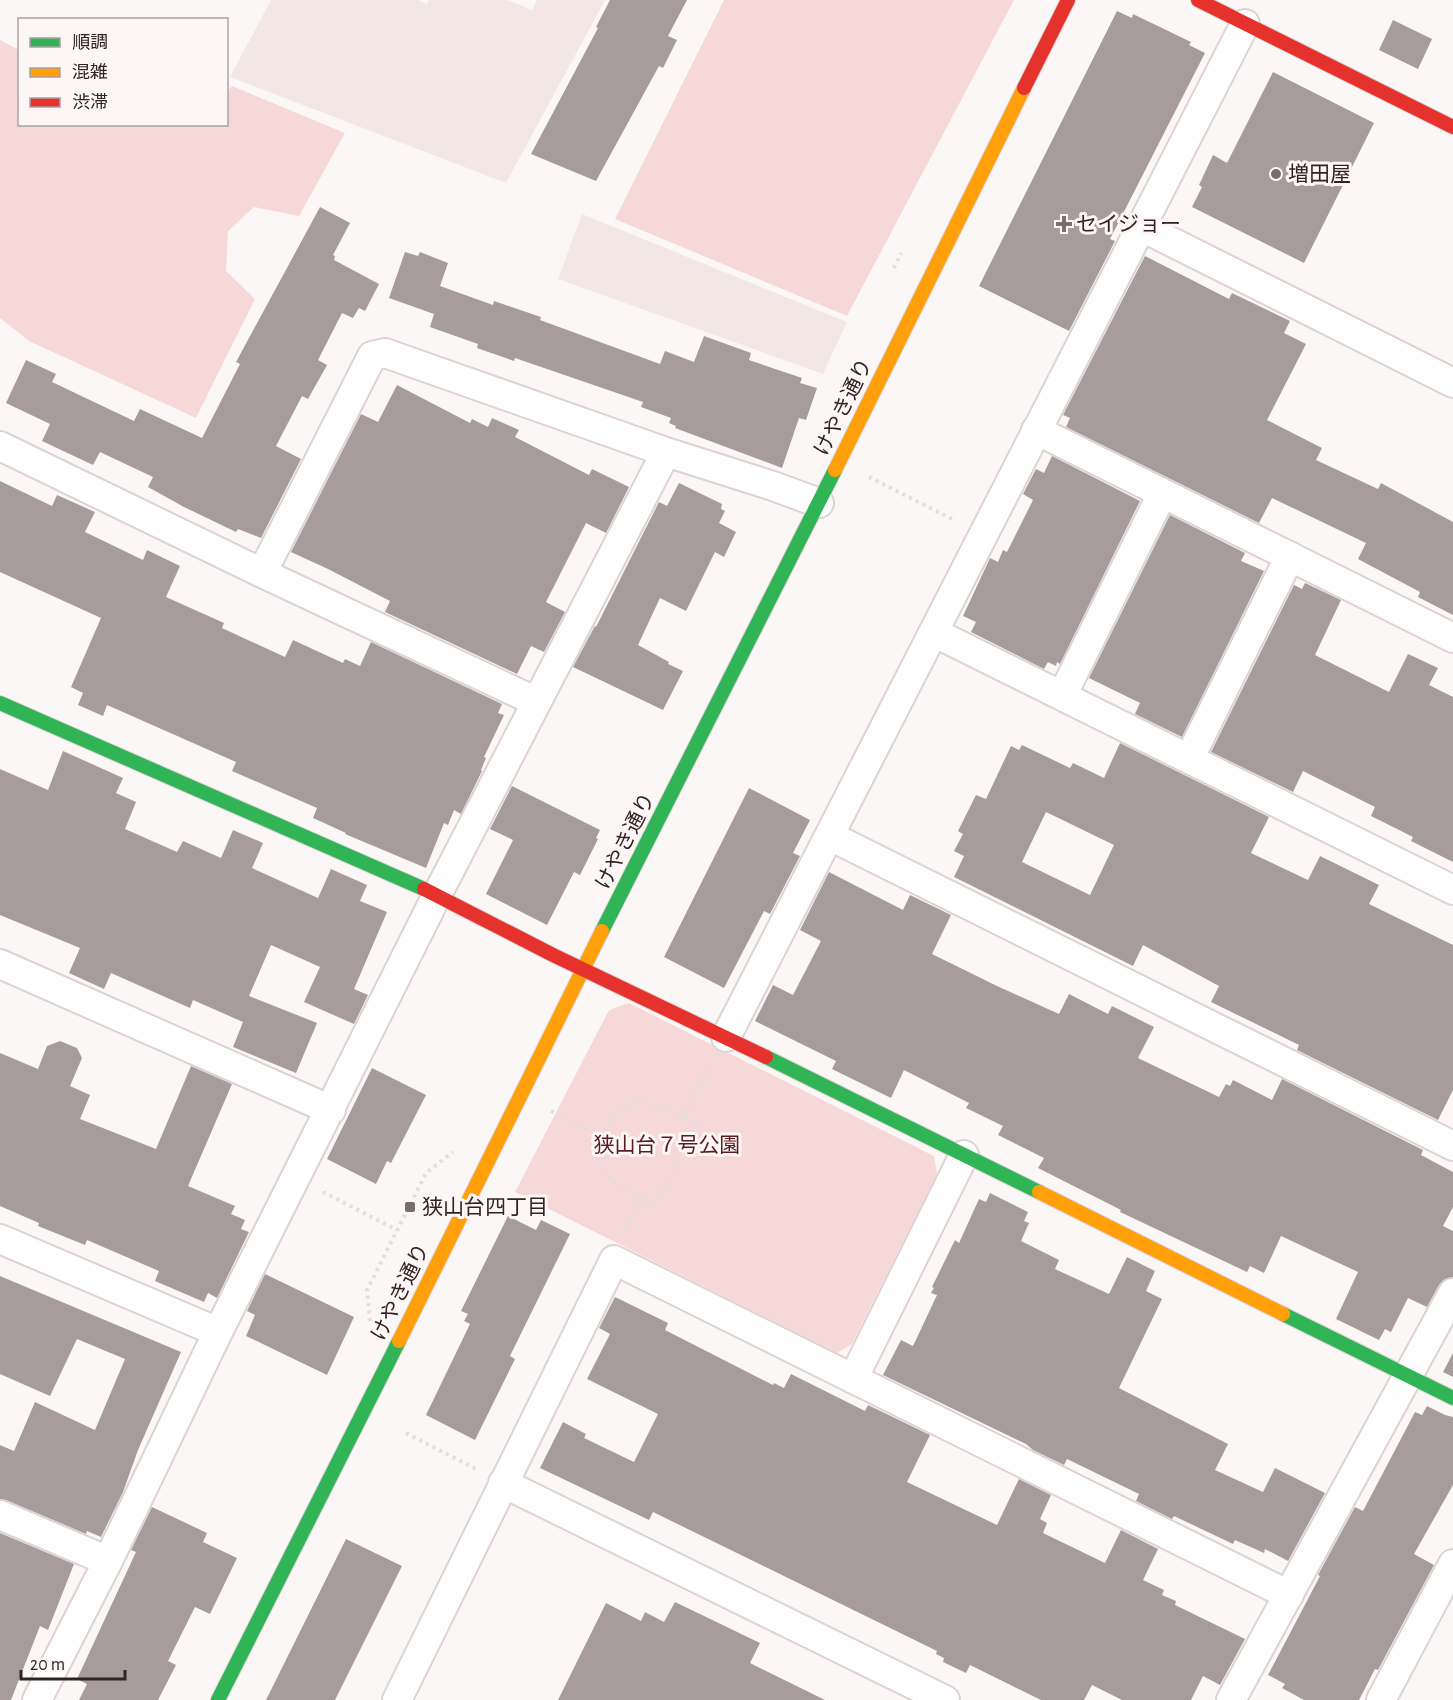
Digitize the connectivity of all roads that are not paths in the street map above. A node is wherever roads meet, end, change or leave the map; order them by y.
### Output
1 (1068, 0) edge
2 (1198, 0) edge
3 (1245, 24) junction
4 (1453, 126) edge
5 (1140, 226) junction
6 (1453, 383) edge
7 (1036, 430) junction
8 (0, 447) edge
9 (666, 452) junction
10 (1162, 494) junction
11 (819, 504) junction
12 (1290, 556) junction
13 (262, 573) junction
14 (935, 633) junction
15 (1453, 638) edge
16 (1062, 696) junction
17 (537, 702) junction
18 (0, 703) edge
19 (1189, 759) junction
20 (830, 836) junction
21 (1453, 890) edge
22 (437, 895) junction
23 (0, 964) edge
24 (584, 969) junction
25 (726, 1037) junction
26 (331, 1110) junction
27 (1453, 1146) edge
28 (964, 1155) junction
29 (0, 1239) edge
30 (1453, 1293) edge
31 (218, 1332) junction
32 (1408, 1376) junction
33 (853, 1379) junction
34 (1453, 1398) edge
35 (503, 1483) junction
36 (0, 1515) edge
37 (108, 1561) junction
38 (1453, 1564) edge
39 (1289, 1595) junction
40 (37, 1700) edge
41 (218, 1700) edge
42 (398, 1700) edge
43 (945, 1700) edge
44 (1231, 1700) edge
45 (1381, 1700) edge

1 - 11 street, けやき通り
2 - 3 street
3 - 4 street
3 - 5 street
5 - 6 street
5 - 7 street
7 - 10 street
7 - 14 street
8 - 13 street
9 - 11 street
9 - 13 street
9 - 17 street
10 - 12 street
10 - 16 street
11 - 24 street, けやき通り
12 - 15 street
12 - 19 street
13 - 17 street
14 - 16 street
14 - 20 street
16 - 19 street
17 - 22 street
18 - 22 street
19 - 21 street
20 - 25 street
20 - 27 street
22 - 24 street
22 - 26 street
23 - 26 street
24 - 25 street
24 - 41 street, けやき通り
25 - 28 street
26 - 31 street
28 - 32 street
28 - 33 street
29 - 31 street
30 - 32 street
31 - 37 street
32 - 34 street
32 - 39 street
33 - 35 street
33 - 39 street
35 - 42 street
35 - 43 street
36 - 37 street
37 - 40 street
38 - 45 street
39 - 44 street

